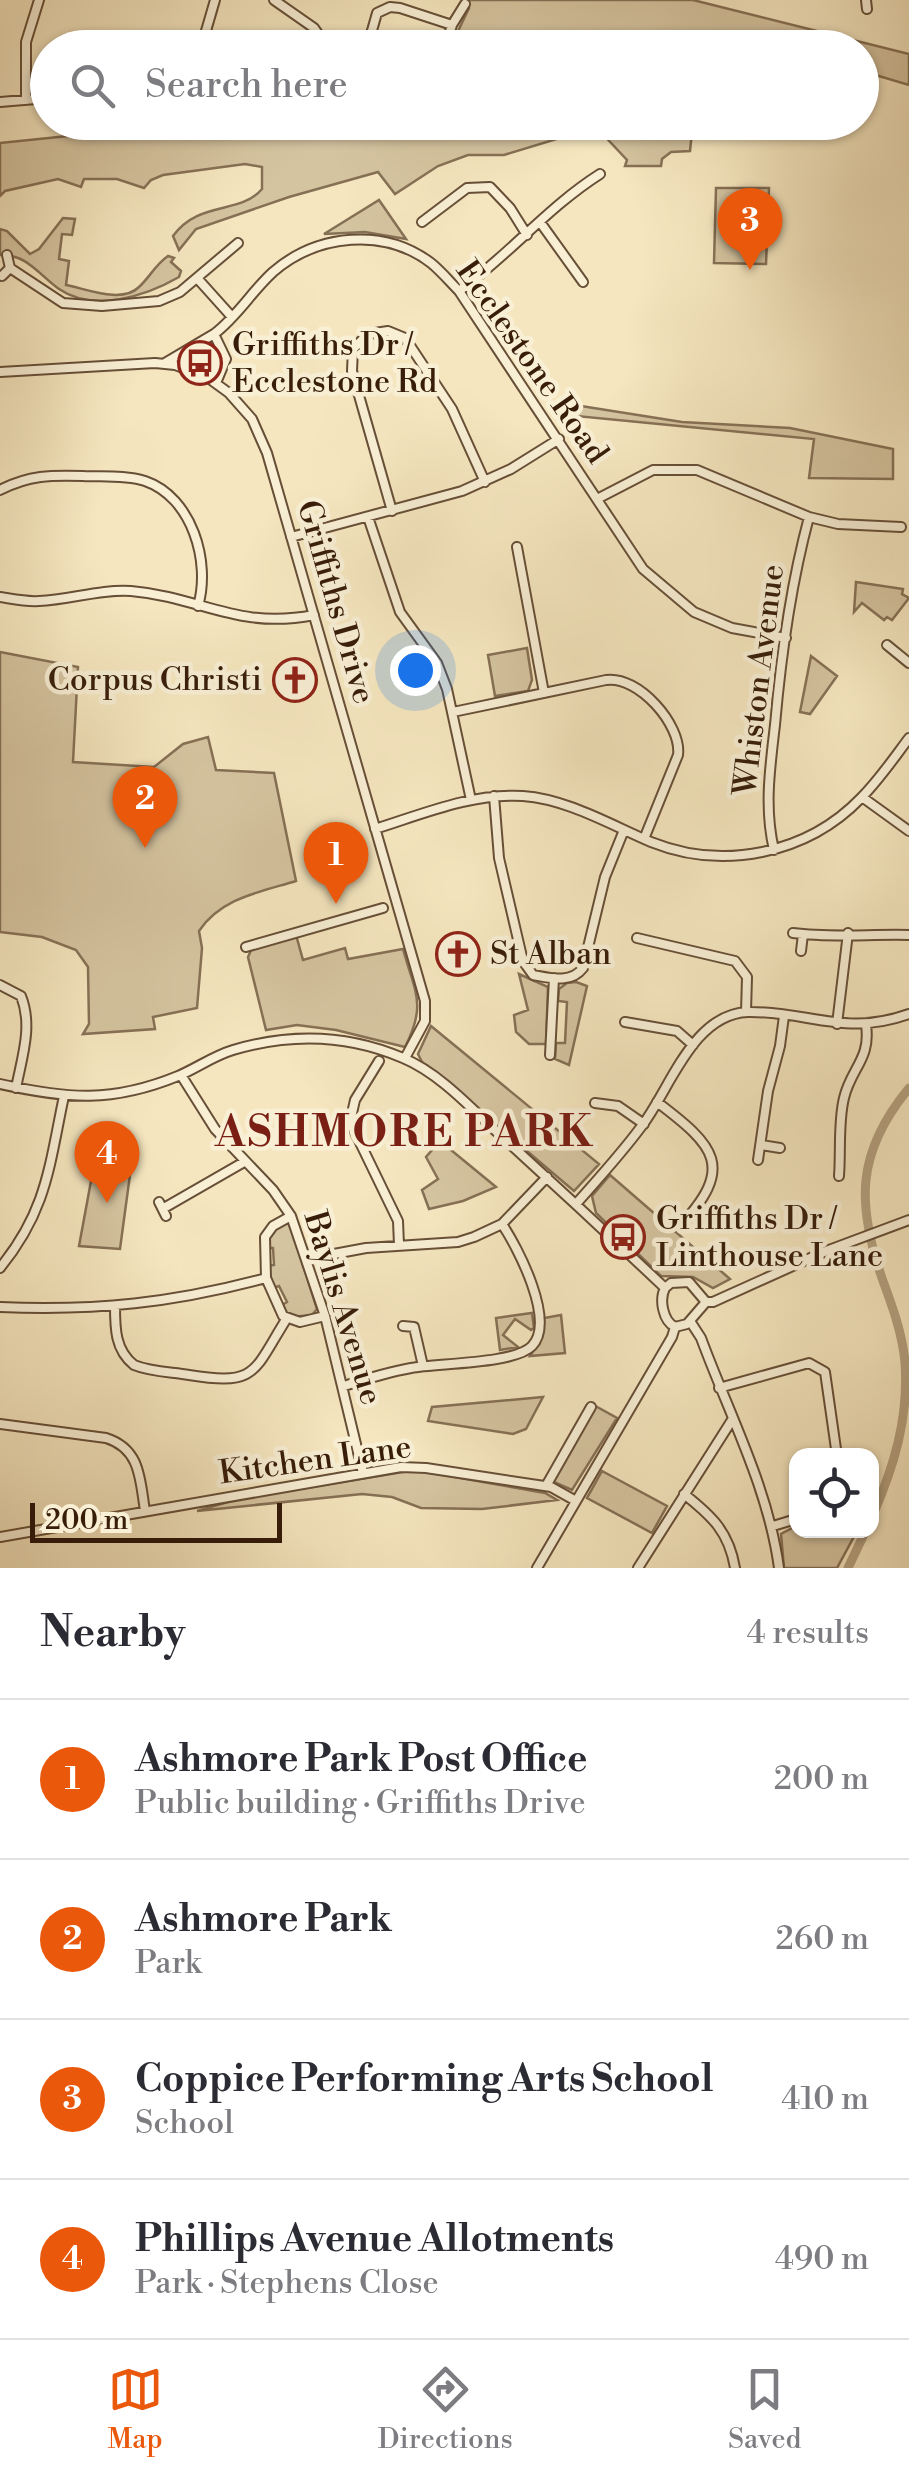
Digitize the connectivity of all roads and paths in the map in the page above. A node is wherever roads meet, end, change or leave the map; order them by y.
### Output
1 (39, 0) edge
2 (214, 0) edge
3 (274, 0) edge
4 (466, 4) dead end
5 (381, 5) edge
6 (452, 24) junction
7 (205, 30) edge
8 (315, 30) edge
9 (373, 30) edge
10 (450, 30) edge
11 (26, 100) junction
12 (30, 100) edge
13 (0, 102) edge
14 (600, 174) dead end
15 (422, 222) dead end
16 (540, 222) junction
17 (527, 235) junction
18 (238, 243) dead end
19 (7, 255) dead end
20 (10, 268) junction
21 (2, 276) edge
22 (197, 278) junction
23 (583, 282) dead end
24 (459, 291) junction
25 (232, 317) junction
26 (214, 334) junction
27 (165, 363) junction
28 (0, 372) edge
29 (216, 382) junction
30 (558, 439) junction
31 (485, 482) junction
32 (0, 490) edge
33 (596, 498) junction
34 (392, 510) junction
35 (810, 516) junction
36 (368, 518) junction
37 (901, 527) dead end
38 (291, 537) junction
39 (517, 547) dead end
40 (0, 597) edge
41 (198, 606) junction
42 (314, 615) junction
43 (786, 638) junction
44 (887, 645) dead end
45 (909, 663) edge
46 (544, 693) junction
47 (452, 712) junction
48 (909, 738) edge
49 (494, 796) junction
50 (862, 797) junction
51 (471, 800) junction
52 (375, 829) junction
53 (624, 830) junction
54 (909, 831) edge
55 (644, 839) junction
56 (774, 850) junction
57 (383, 908) dead end
58 (909, 923) edge
59 (650, 928) dead end
60 (848, 933) junction
61 (909, 936) edge
62 (637, 938) dead end
63 (650, 939) junction
64 (246, 947) dead end
65 (801, 951) dead end
66 (554, 978) junction
67 (0, 984) edge
68 (636, 1010) dead end
69 (746, 1012) junction
70 (909, 1014) edge
71 (784, 1016) junction
72 (625, 1022) dead end
73 (635, 1022) junction
74 (837, 1024) junction
75 (866, 1025) junction
76 (694, 1045) junction
77 (550, 1055) dead end
78 (405, 1058) junction
79 (379, 1061) dead end
80 (182, 1075) junction
81 (374, 1075) junction
82 (385, 1083) dead end
83 (0, 1084) edge
84 (16, 1088) junction
85 (607, 1090) dead end
86 (64, 1096) junction
87 (657, 1102) junction
88 (644, 1124) junction
89 (761, 1146) junction
90 (780, 1148) dead end
91 (758, 1160) dead end
92 (244, 1162) junction
93 (828, 1162) dead end
94 (840, 1164) junction
95 (839, 1176) dead end
96 (546, 1178) junction
97 (576, 1204) junction
98 (676, 1208) dead end
99 (163, 1209) dead end
100 (291, 1216) junction
101 (687, 1218) junction
102 (909, 1220) edge
103 (502, 1224) junction
104 (679, 1227) dead end
105 (399, 1245) junction
106 (308, 1259) junction
107 (0, 1268) edge
108 (266, 1278) junction
109 (665, 1288) junction
110 (706, 1302) junction
111 (115, 1306) junction
112 (0, 1307) edge
113 (325, 1316) junction
114 (287, 1318) junction
115 (690, 1321) junction
116 (403, 1326) dead end
117 (675, 1328) junction
118 (423, 1366) junction
119 (344, 1386) junction
120 (720, 1388) junction
121 (591, 1407) dead end
122 (732, 1420) junction
123 (0, 1424) edge
124 (837, 1448) edge
125 (363, 1473) junction
126 (546, 1486) junction
127 (684, 1494) junction
128 (576, 1501) junction
129 (146, 1511) junction
130 (789, 1521) edge
131 (774, 1526) junction
132 (0, 1537) edge
133 (537, 1568) edge
134 (638, 1568) edge
135 (735, 1568) edge
136 (779, 1568) edge

1 - 11 street
2 - 7 street
3 - 8 street
4 - 6 street
5 - 6 street
5 - 9 street
6 - 10 street
11 - 12 street
11 - 13 street
14 - 16 street
15 - 17 street
16 - 17 street
16 - 23 street
17 - 24 street
18 - 22 street
19 - 20 street
20 - 21 street
20 - 22 street
22 - 25 street
24 - 25 street, Ecclestone Road
24 - 30 street, Ecclestone Road
25 - 26 street, Ecclestone Road
26 - 27 street, Ecclestone Road
26 - 29 street
27 - 28 street, Griffiths Drive
27 - 29 street, Griffiths Drive
29 - 38 street, Griffiths Drive
30 - 31 street
30 - 33 street, Ecclestone Road
31 - 34 street
31 - 34 street
32 - 41 street
33 - 35 street
33 - 43 street, Ecclestone Road
34 - 36 street
35 - 37 street
35 - 43 street, Whiston Avenue
36 - 38 street
36 - 47 street
38 - 42 street, Griffiths Drive
39 - 46 street
40 - 41 street
41 - 42 street
42 - 52 street, Griffiths Drive
43 - 56 street, Whiston Avenue
44 - 45 street
46 - 47 street
46 - 55 street
47 - 51 street
48 - 50 street
49 - 51 street
49 - 53 street
49 - 66 street
50 - 54 street
50 - 56 street
51 - 52 street
52 - 78 street, Griffiths Drive
53 - 55 street
53 - 66 street
55 - 56 street
57 - 64 street
58 - 61 street
59 - 63 street
60 - 61 street
60 - 65 street
60 - 74 street
62 - 63 street
63 - 69 street
66 - 77 street
67 - 84 street
68 - 73 street
69 - 71 street
69 - 76 street
70 - 75 street
71 - 74 street
71 - 89 street
72 - 73 street
73 - 76 street
74 - 75 street
75 - 94 street
76 - 87 street
78 - 80 street
78 - 96 street
79 - 81 street
80 - 86 street
80 - 92 street, Baylis Avenue
81 - 82 street
81 - 105 street
83 - 84 street
84 - 86 street
85 - 88 street
86 - 107 street
87 - 88 street
87 - 101 street
88 - 97 street
89 - 90 street
89 - 91 street
92 - 99 street
92 - 100 street, Baylis Avenue
93 - 94 street
94 - 95 street
96 - 97 street
96 - 103 street
97 - 109 street
98 - 101 street
100 - 106 street, Baylis Avenue
100 - 108 street
101 - 104 street
102 - 110 street
103 - 105 street
103 - 118 street
105 - 106 street
106 - 113 street, Baylis Avenue
108 - 111 street
108 - 114 street
109 - 110 street
109 - 117 street
110 - 115 street
111 - 112 street
111 - 114 street
113 - 114 street
113 - 119 street, Baylis Avenue
115 - 117 street
115 - 120 street
116 - 118 street
117 - 128 street
118 - 119 street
119 - 125 street, Baylis Avenue
120 - 122 street
120 - 124 street
121 - 126 street
122 - 127 street
122 - 131 street
123 - 129 street
125 - 126 street, Kitchen Lane
125 - 129 street, Kitchen Lane
126 - 128 street, Kitchen Lane
127 - 134 street
127 - 135 street
128 - 133 street
129 - 132 street, Kitchen Lane
130 - 131 street
131 - 136 street

